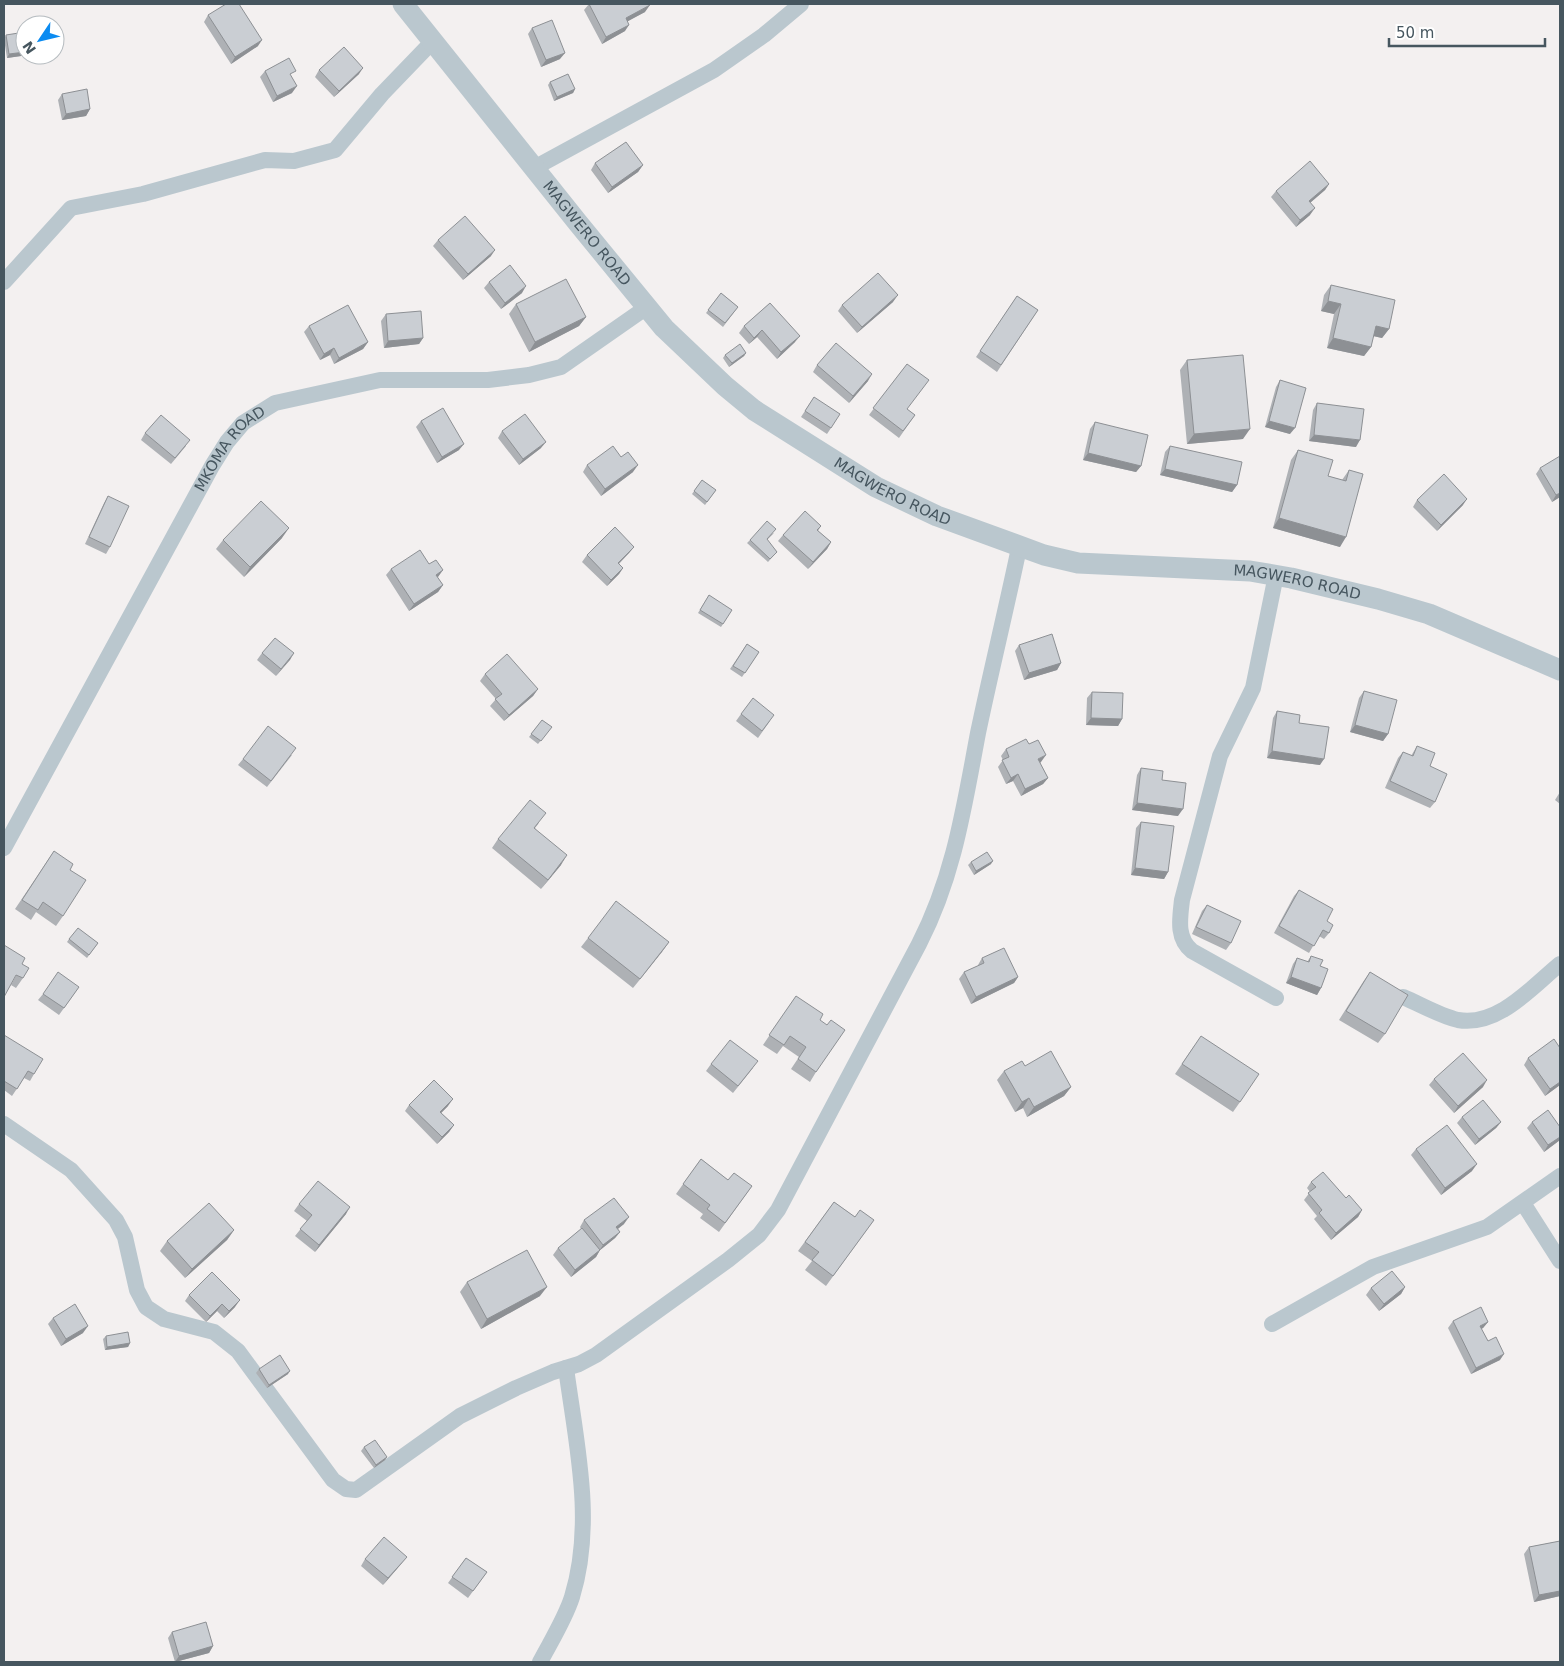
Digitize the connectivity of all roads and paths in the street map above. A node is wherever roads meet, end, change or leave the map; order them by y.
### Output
1 (403, 4) edge
2 (801, 4) edge
3 (433, 41) junction
4 (534, 168) junction
5 (4, 282) edge
6 (648, 307) junction
7 (1019, 548) junction
8 (1276, 575) junction
9 (1560, 670) edge
10 (4, 848) edge
11 (1560, 964) edge
12 (1276, 998) dead end
13 (1404, 998) edge
14 (4, 1124) edge
15 (1560, 1176) edge
16 (1523, 1202) junction
17 (1560, 1261) edge
18 (1272, 1324) dead end
19 (566, 1368) junction
20 (540, 1662) edge

1 - 3 street, MAGWERO ROAD
2 - 4 street
3 - 4 street, MAGWERO ROAD
3 - 5 street
4 - 6 street, MAGWERO ROAD
6 - 7 street, MAGWERO ROAD
6 - 10 street, MKOMA ROAD
7 - 8 street, MAGWERO ROAD
7 - 19 street
8 - 9 street, MAGWERO ROAD
8 - 12 street
11 - 13 street
14 - 19 street
15 - 16 street
16 - 17 street
16 - 18 street
19 - 20 street

